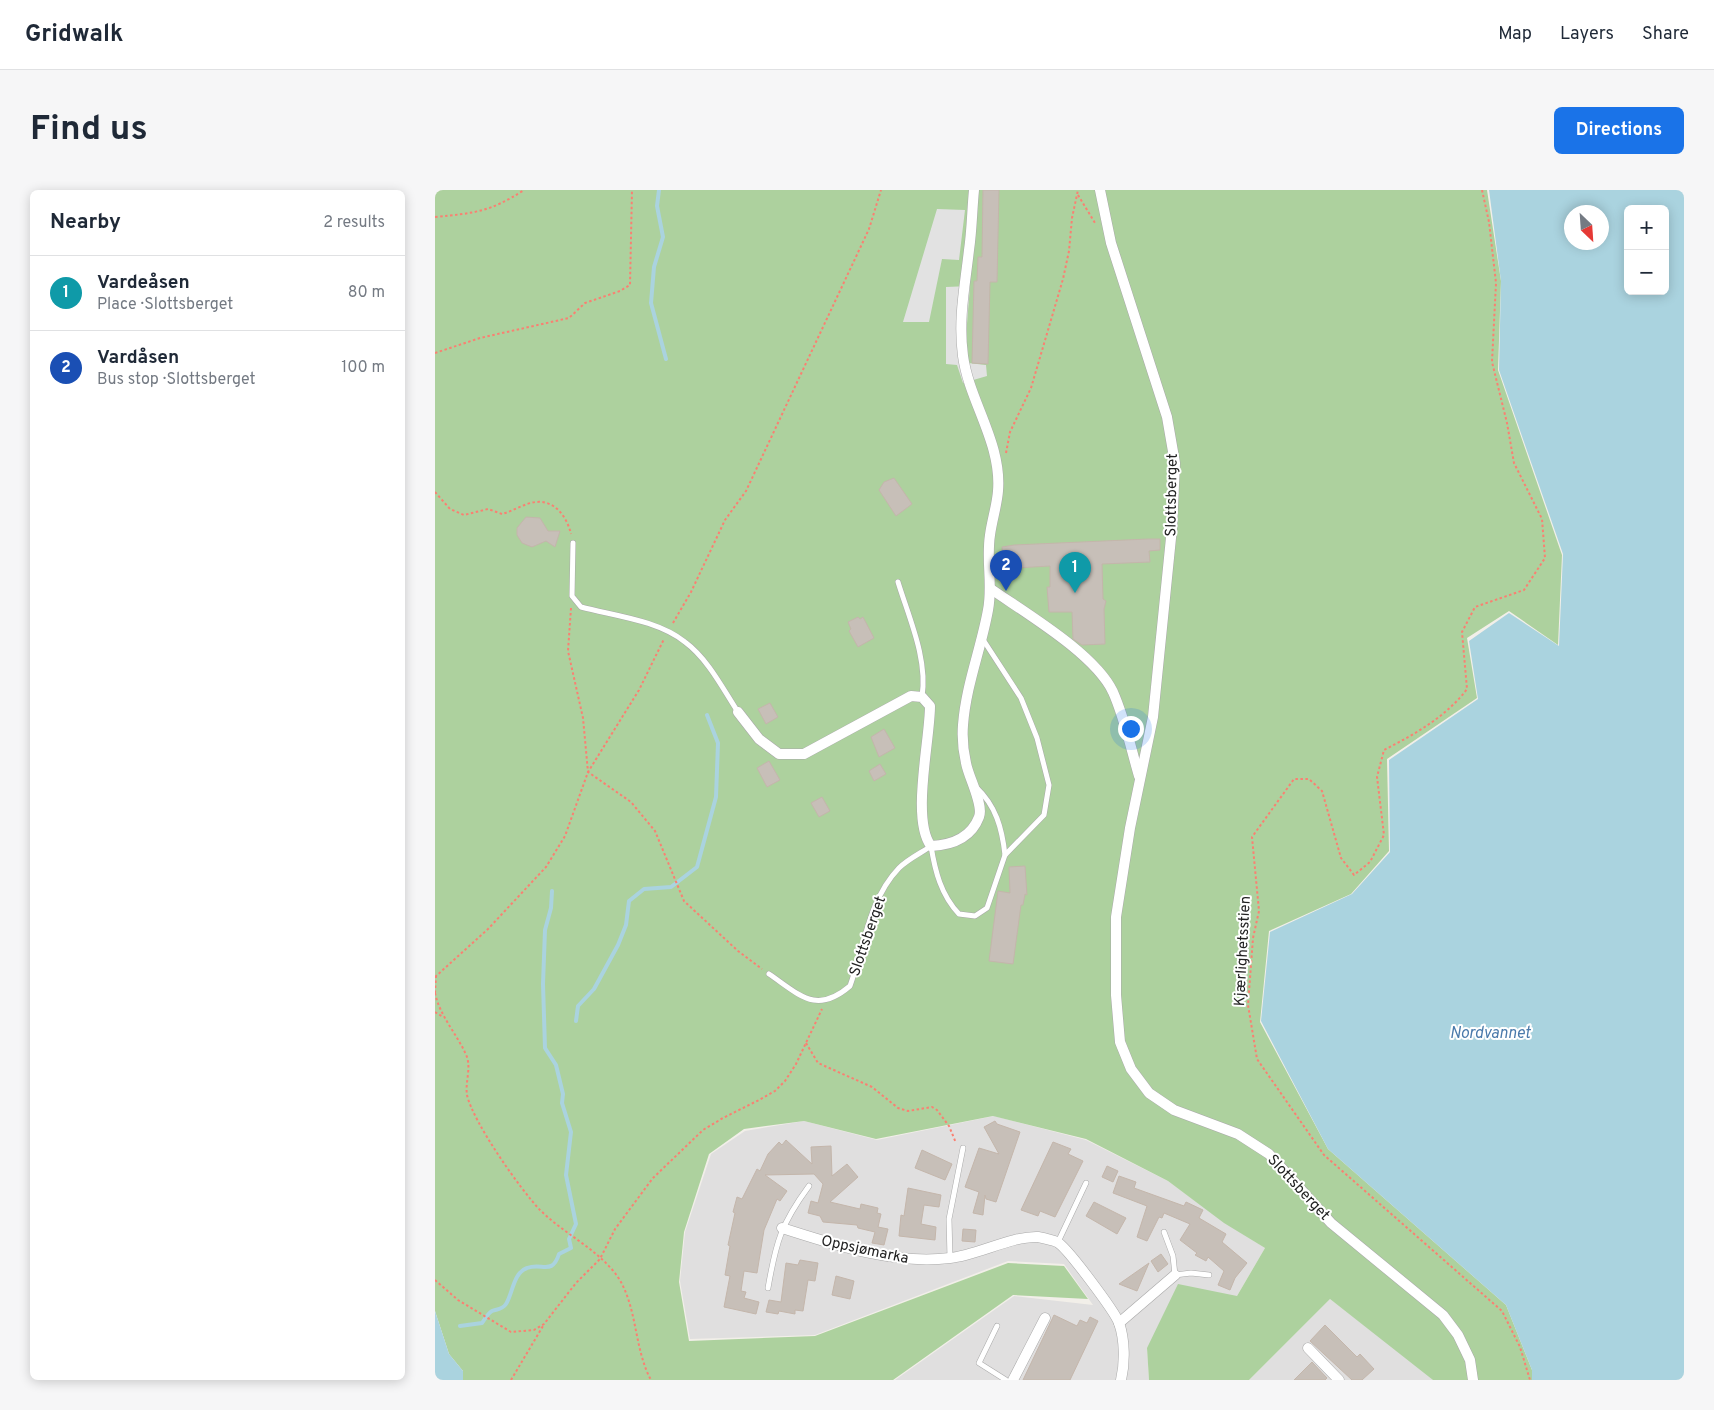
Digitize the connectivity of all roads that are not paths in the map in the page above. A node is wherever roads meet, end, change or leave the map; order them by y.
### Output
1 (974, 190) edge
2 (1100, 190) edge
3 (573, 543) road end
4 (898, 582) dead end
5 (991, 589) junction
6 (981, 637) junction
7 (922, 697) junction
8 (738, 712) joint
9 (1140, 777) junction
10 (973, 784) junction
11 (931, 846) junction
12 (1005, 855) junction
13 (769, 974) road end
14 (963, 1148) dead end
15 (1086, 1183) dead end
16 (809, 1186) dead end
17 (782, 1228) junction
18 (1164, 1232) dead end
19 (1057, 1242) junction
20 (950, 1258) junction
21 (1175, 1275) junction
22 (1209, 1275) dead end
23 (768, 1288) dead end
24 (1045, 1318) dead end
25 (1119, 1323) junction
26 (997, 1326) dead end
27 (1308, 1348) dead end
28 (1337, 1379) edge
29 (1006, 1380) edge
30 (1013, 1380) edge
31 (1121, 1380) edge
32 (1473, 1380) edge

1 - 5 street, Slottsberget
2 - 9 street, Slottsberget
3 - 8 lane
4 - 7 lane
5 - 6 street, Slottsberget
5 - 9 street, Slottsberget
6 - 10 street, Slottsberget
6 - 12 lane
7 - 8 street
7 - 11 street
9 - 32 street, Slottsberget
10 - 11 street, Slottsberget
10 - 12 lane
11 - 12 lane
11 - 13 lane, Slottsberget
14 - 20 lane
15 - 19 lane
16 - 17 lane
17 - 20 street, Oppsjømarka
17 - 23 lane
18 - 21 lane
19 - 20 street, Oppsjømarka
19 - 25 street
21 - 22 lane
21 - 25 street
24 - 30 street
25 - 31 street
26 - 29 lane
27 - 28 street

